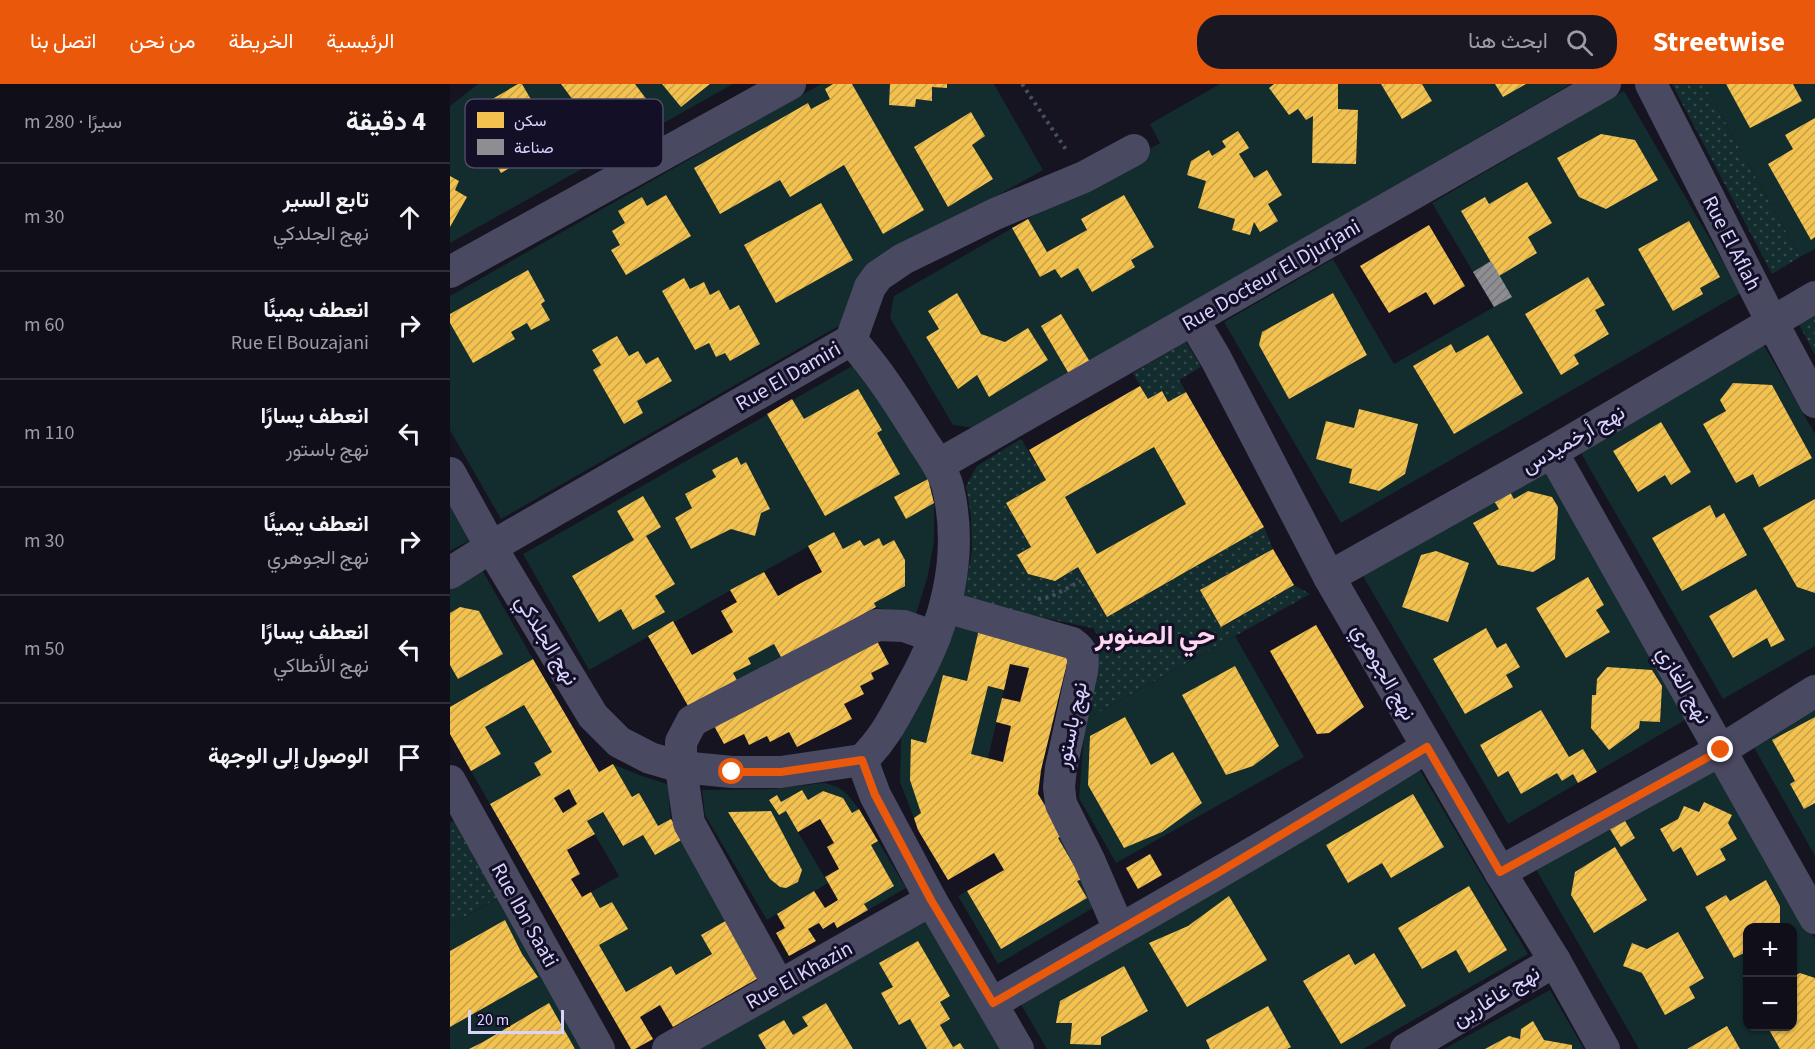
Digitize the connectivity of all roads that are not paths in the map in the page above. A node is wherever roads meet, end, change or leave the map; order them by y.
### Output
1 (790, 84) edge
2 (1605, 84) edge
3 (1651, 84) edge
4 (1134, 150) dead end
5 (663, 154) edge
6 (638, 168) edge
7 (450, 272) edge
8 (1815, 297) edge
9 (1193, 320) junction
10 (1772, 322) junction
11 (850, 340) junction
12 (1815, 402) edge
13 (1552, 452) junction
14 (938, 465) junction
15 (450, 473) edge
16 (491, 547) junction
17 (450, 573) edge
18 (1329, 578) junction
19 (946, 607) junction
20 (935, 637) junction
21 (1815, 692) edge
22 (1427, 747) junction
23 (1721, 750) junction
24 (862, 760) junction
25 (681, 767) junction
26 (450, 781) edge
27 (1500, 872) junction
28 (931, 900) junction
29 (1815, 918) edge
30 (1119, 929) junction
31 (1554, 961) junction
32 (779, 986) junction
33 (993, 1003) junction
34 (599, 1049) edge
35 (668, 1049) edge
36 (1018, 1049) edge
37 (1406, 1049) edge
38 (1604, 1049) edge

1 - 5 street
2 - 9 street, Rue Docteur El Djurjani
3 - 10 street, Rue El Aflah
4 - 11 street, Rue El Damiri
6 - 7 street
8 - 10 street, نهج أرخميدس
9 - 14 street, Rue Docteur El Djurjani
9 - 18 street, نهج الجوهري
10 - 12 street, Rue El Aflah
10 - 13 street, نهج أرخميدس
11 - 14 street
11 - 16 street, Rue El Damiri
13 - 18 street, نهج أرخميدس
13 - 23 street, نهج الغازي
14 - 19 street
15 - 16 street, نهج الجلدكي
16 - 17 street, Rue El Damiri
16 - 25 street, نهج الجلدكي
18 - 22 street, نهج الجوهري
19 - 20 street
19 - 30 street, نهج باستور
20 - 24 street
20 - 25 street
21 - 23 street
22 - 27 street, نهج الجوهري
22 - 30 street
23 - 27 street
23 - 29 street, نهج الغازي
24 - 25 street, نهج الجلدكي
24 - 28 street
25 - 32 street
26 - 34 street, Rue Ibn Saati
27 - 31 street, نهج الجوهري
28 - 32 street, Rue El Khazin
28 - 33 street
30 - 33 street
31 - 37 street, نهج غاغارين
31 - 38 street, نهج الجوهري
32 - 35 street, Rue El Khazin
33 - 36 street

